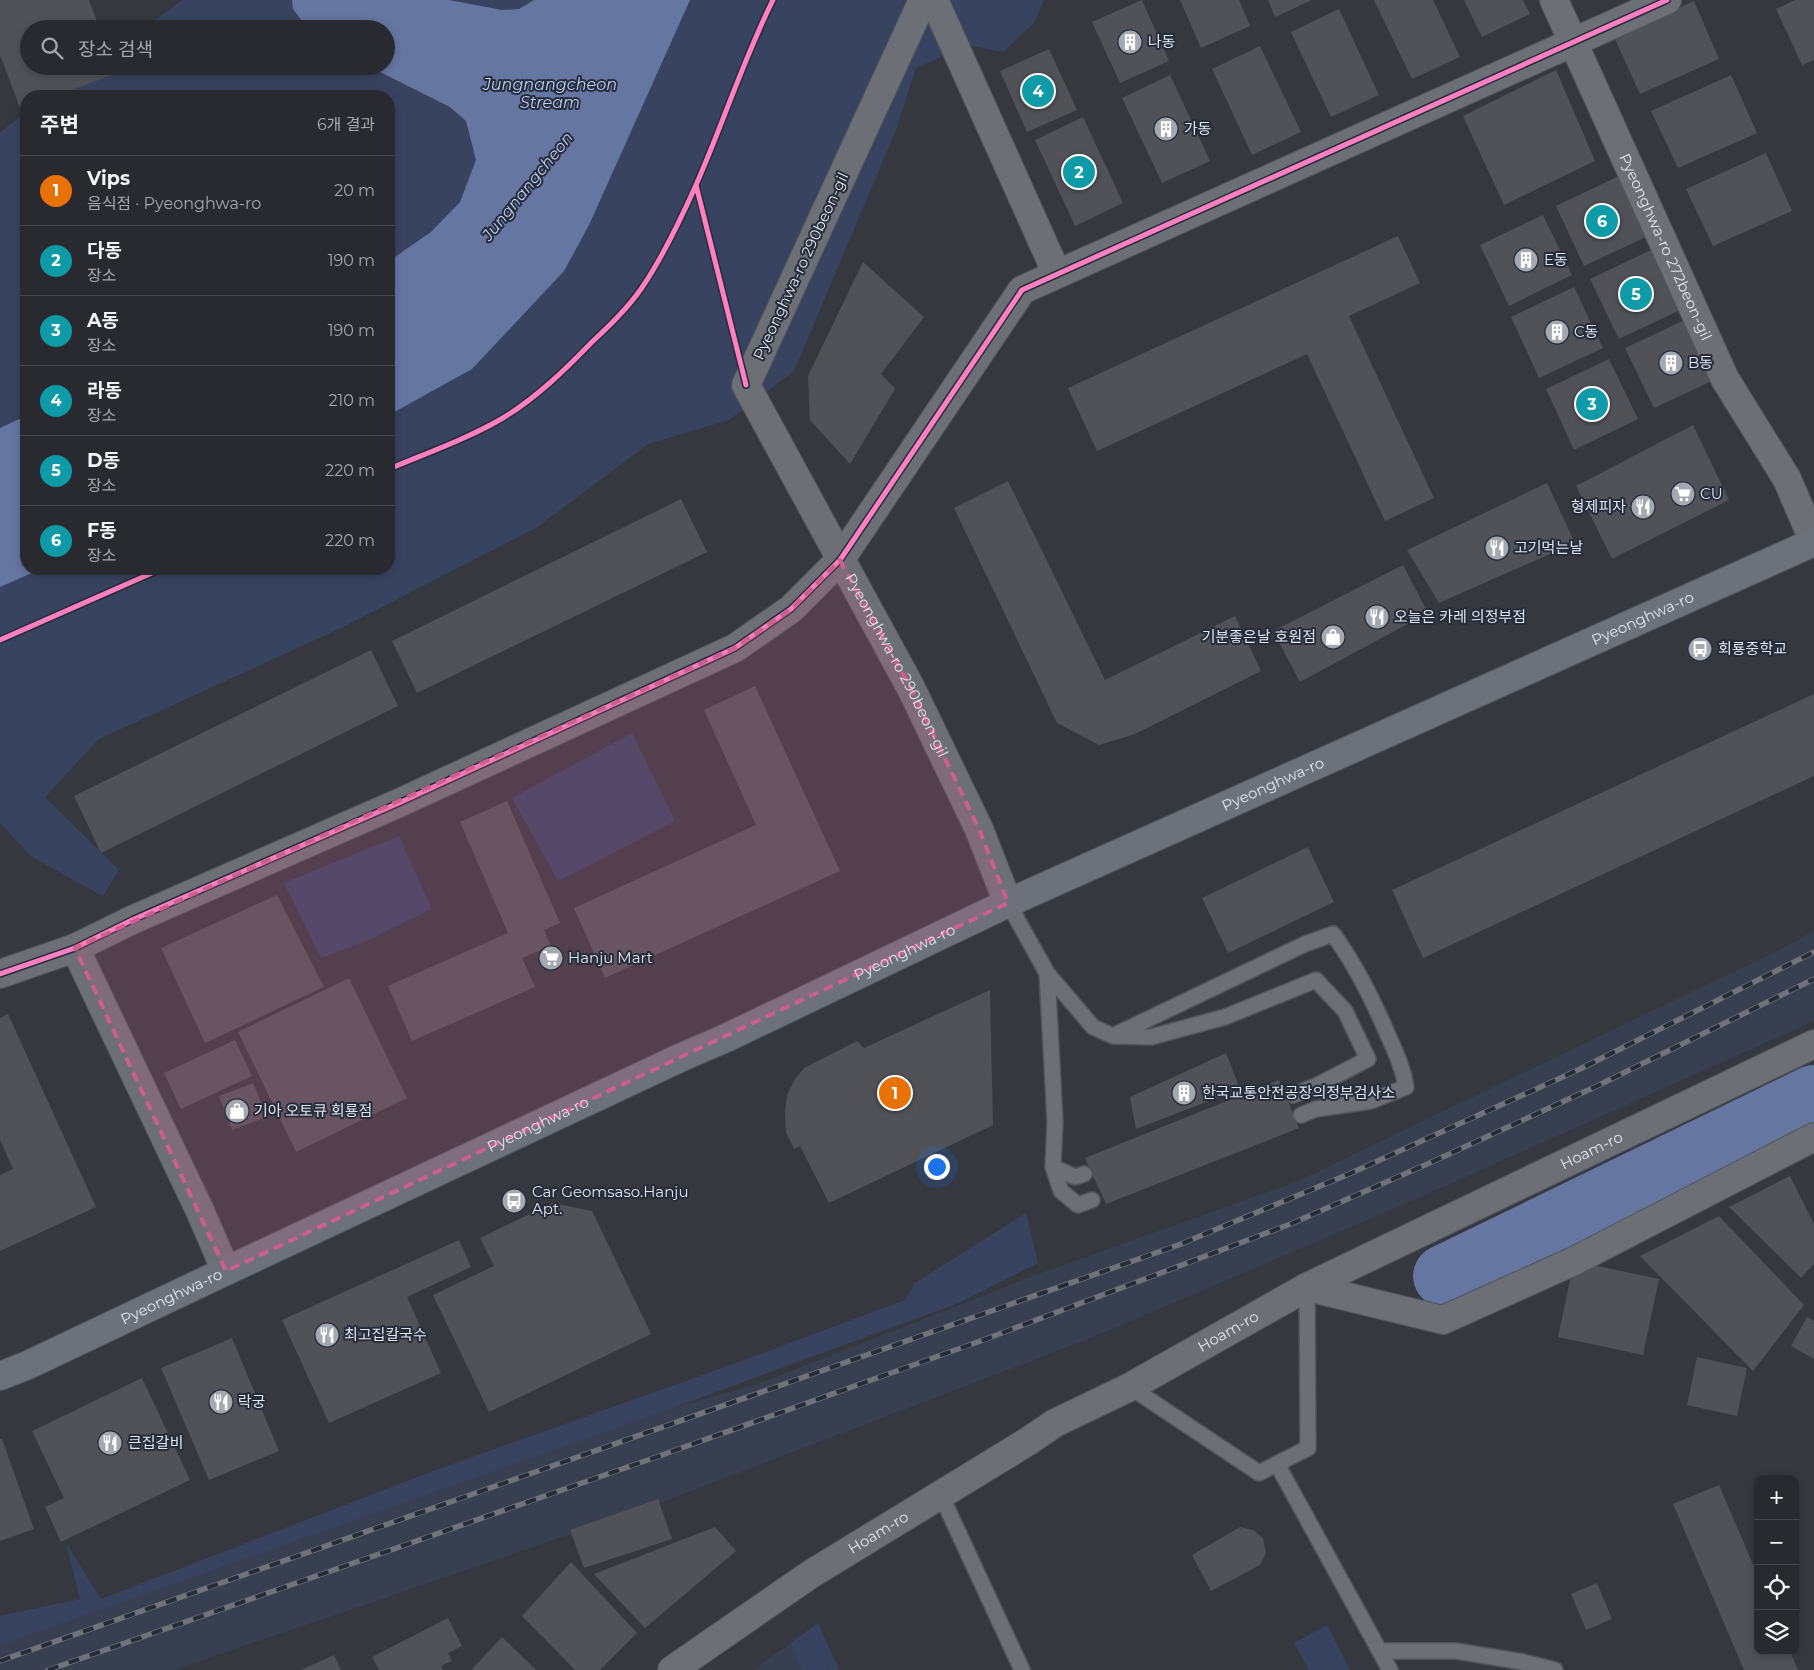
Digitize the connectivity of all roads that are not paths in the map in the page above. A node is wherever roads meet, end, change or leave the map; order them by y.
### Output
1 (923, 0) edge
2 (934, 0) edge
3 (1554, 0) edge
4 (1667, 0) edge
5 (1573, 43) junction
6 (1057, 274) junction
7 (1814, 542) edge
8 (840, 560) junction
9 (1008, 904) junction
10 (75, 948) junction
11 (1047, 973) junction
12 (0, 974) edge
13 (1113, 1036) junction
14 (1814, 1044) edge
15 (1293, 1095) dead end
16 (1300, 1115) dead end
17 (1814, 1137) edge
18 (1053, 1167) junction
19 (1084, 1174) dead end
20 (1092, 1200) dead end
21 (226, 1271) junction
22 (1308, 1287) junction
23 (0, 1376) edge
24 (1130, 1387) junction
25 (1277, 1464) junction
26 (941, 1495) junction
27 (1380, 1651) junction
28 (672, 1670) edge
29 (1022, 1670) edge
30 (1390, 1670) edge
31 (1555, 1670) edge

1 - 8 street, Pyeonghwa-ro 290beon-gil
2 - 6 street
3 - 5 street, Pyeonghwa-ro 272beon-gil
4 - 5 street
5 - 6 street
5 - 7 street, Pyeonghwa-ro 272beon-gil
6 - 8 street
7 - 9 main road, Pyeonghwa-ro
8 - 9 street, Pyeonghwa-ro 290beon-gil
8 - 10 street
9 - 11 lane
9 - 21 main road, Pyeonghwa-ro
10 - 12 street
10 - 21 street
11 - 13 lane
11 - 18 lane
13 - 15 lane
13 - 16 lane
14 - 22 street, Hoam-ro
17 - 22 street
18 - 19 lane
18 - 20 lane
21 - 23 main road, Pyeonghwa-ro
22 - 24 street, Hoam-ro
22 - 25 lane
24 - 25 lane
24 - 26 street, Hoam-ro
25 - 27 lane
26 - 28 street, Hoam-ro
26 - 29 lane
27 - 30 lane
27 - 31 lane

